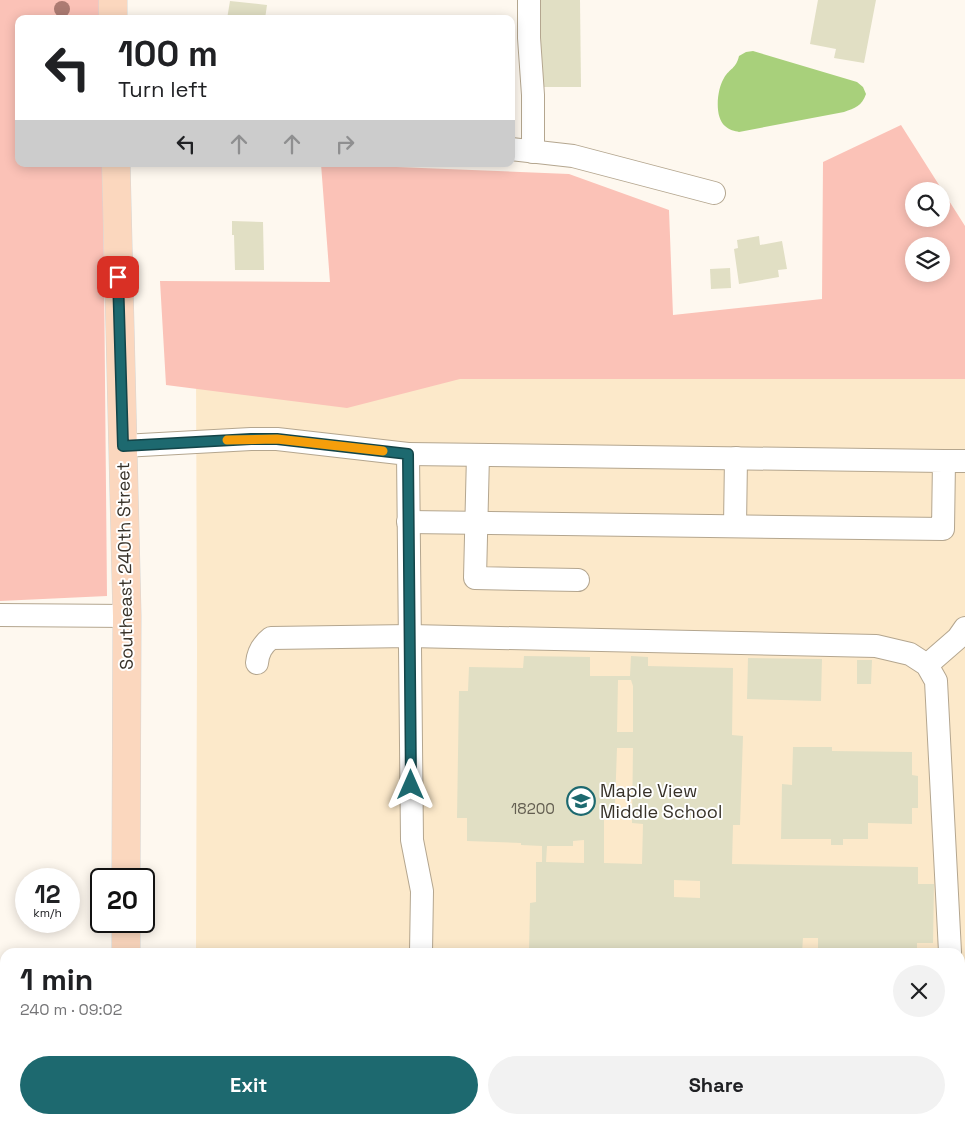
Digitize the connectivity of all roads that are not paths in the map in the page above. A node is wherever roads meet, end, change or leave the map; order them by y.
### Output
1 (113, 0) edge
2 (529, 0) edge
3 (113, 15) edge
4 (515, 150) edge
5 (533, 152) junction
6 (116, 167) edge
7 (714, 193) dead end
8 (123, 446) junction
9 (408, 454) junction
10 (478, 455) junction
11 (736, 458) junction
12 (955, 461) edge
13 (408, 522) junction
14 (476, 523) junction
15 (735, 526) junction
16 (578, 580) dead end
17 (0, 615) edge
18 (127, 616) junction
19 (965, 628) edge
20 (410, 636) junction
21 (256, 662) dead end
22 (927, 665) junction
23 (126, 868) edge
24 (126, 933) edge
25 (126, 948) edge
26 (421, 948) edge
27 (950, 948) edge

1 - 3 main road
2 - 5 street
4 - 5 street
5 - 7 street
6 - 8 main road, Southeast 240th Street
8 - 9 street
8 - 18 main road, Southeast 240th Street
9 - 10 street
9 - 13 street
10 - 11 street
10 - 14 street
11 - 12 street
11 - 15 street
12 - 15 street
13 - 14 street
13 - 20 street
14 - 15 street
14 - 16 street
17 - 18 street
18 - 23 main road, Southeast 240th Street
19 - 22 street
20 - 21 street
20 - 22 street
20 - 26 street
22 - 27 street
24 - 25 main road

